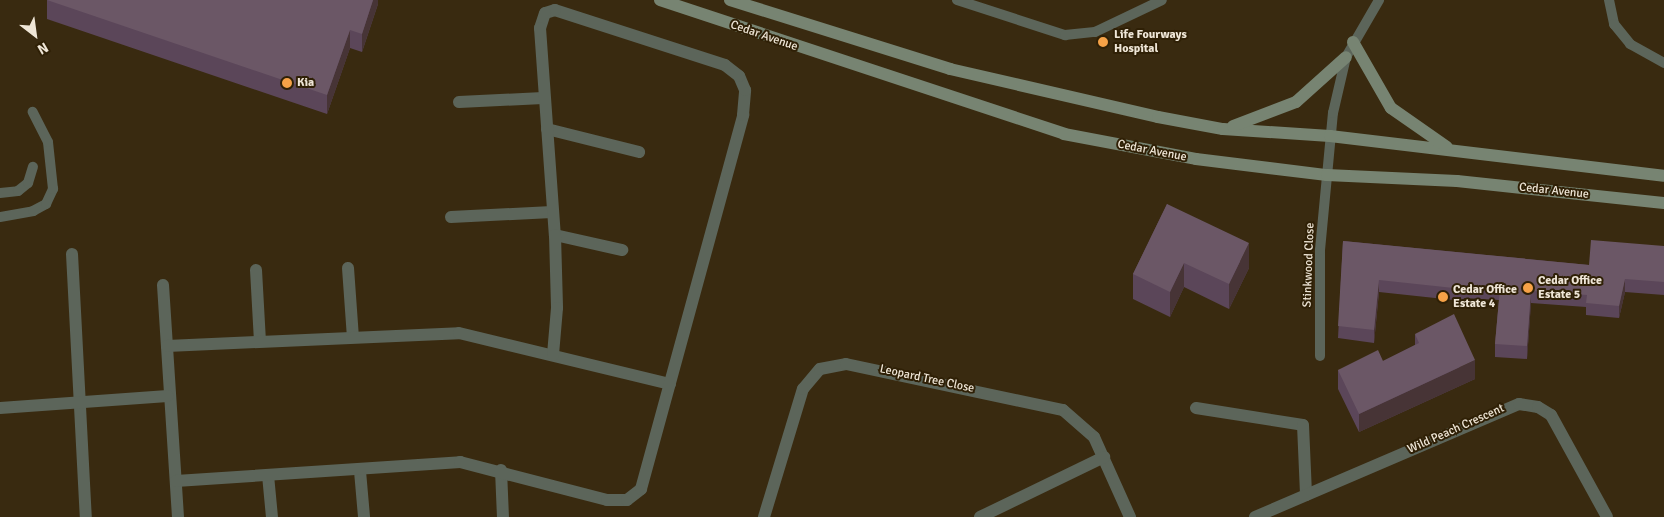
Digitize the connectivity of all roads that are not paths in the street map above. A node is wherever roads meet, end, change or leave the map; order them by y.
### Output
1 (660, 0) edge
2 (730, 0) edge
3 (957, 0) edge
4 (1162, 0) edge
5 (1379, 0) edge
6 (1609, 0) edge
7 (1353, 42) junction
8 (1346, 57) junction
9 (1664, 63) edge
10 (544, 98) junction
11 (459, 102) dead end
12 (33, 112) dead end
13 (547, 129) junction
14 (1223, 129) junction
15 (1330, 136) junction
16 (1452, 150) junction
17 (639, 152) dead end
18 (33, 166) dead end
19 (1326, 175) junction
20 (1664, 176) edge
21 (0, 193) edge
22 (1664, 203) edge
23 (552, 212) junction
24 (0, 216) edge
25 (451, 217) dead end
26 (555, 235) junction
27 (622, 250) dead end
28 (72, 254) dead end
29 (348, 268) dead end
30 (256, 270) dead end
31 (163, 285) dead end
32 (353, 337) junction
33 (260, 341) junction
34 (167, 346) junction
35 (552, 355) junction
36 (1320, 356) dead end
37 (670, 384) junction
38 (168, 396) junction
39 (78, 402) junction
40 (0, 408) edge
41 (1196, 408) dead end
42 (1104, 457) junction
43 (501, 470) junction
44 (360, 471) junction
45 (268, 475) junction
46 (176, 481) junction
47 (1306, 495) junction
48 (86, 517) edge
49 (178, 517) edge
50 (272, 517) edge
51 (364, 517) edge
52 (503, 517) edge
53 (764, 517) edge
54 (980, 517) edge
55 (1130, 517) edge
56 (1255, 517) edge
57 (1607, 517) edge

1 - 19 main road, Cedar Avenue
2 - 14 main road, Cedar Avenue
3 - 4 lane
5 - 7 lane, Stinkwood Close
6 - 9 lane
7 - 8 lane, Stinkwood Close
7 - 16 main road
8 - 14 main road
8 - 15 lane, Stinkwood Close
10 - 11 street
10 - 13 street
10 - 37 street
12 - 24 lane
13 - 17 street
13 - 23 street
14 - 15 main road, Cedar Avenue
15 - 16 main road, Cedar Avenue
15 - 19 lane, Stinkwood Close
16 - 20 main road, Cedar Avenue
18 - 21 lane
19 - 22 main road, Cedar Avenue
19 - 36 lane, Stinkwood Close
23 - 25 street
23 - 26 street
26 - 27 street
26 - 35 street
28 - 39 street
29 - 32 street
30 - 33 street
31 - 34 street
32 - 33 street
32 - 35 street
33 - 34 street
34 - 38 street
35 - 37 street
37 - 43 street
38 - 39 street
38 - 46 street
39 - 40 street
39 - 48 street
41 - 47 street
42 - 53 street, Leopard Tree Close
42 - 54 street
42 - 55 street, Leopard Tree Close
43 - 44 street
43 - 52 street
44 - 45 street
44 - 51 street
45 - 46 street
45 - 50 street
46 - 49 street
47 - 56 street, Wild Peach Crescent
47 - 57 street, Wild Peach Crescent

